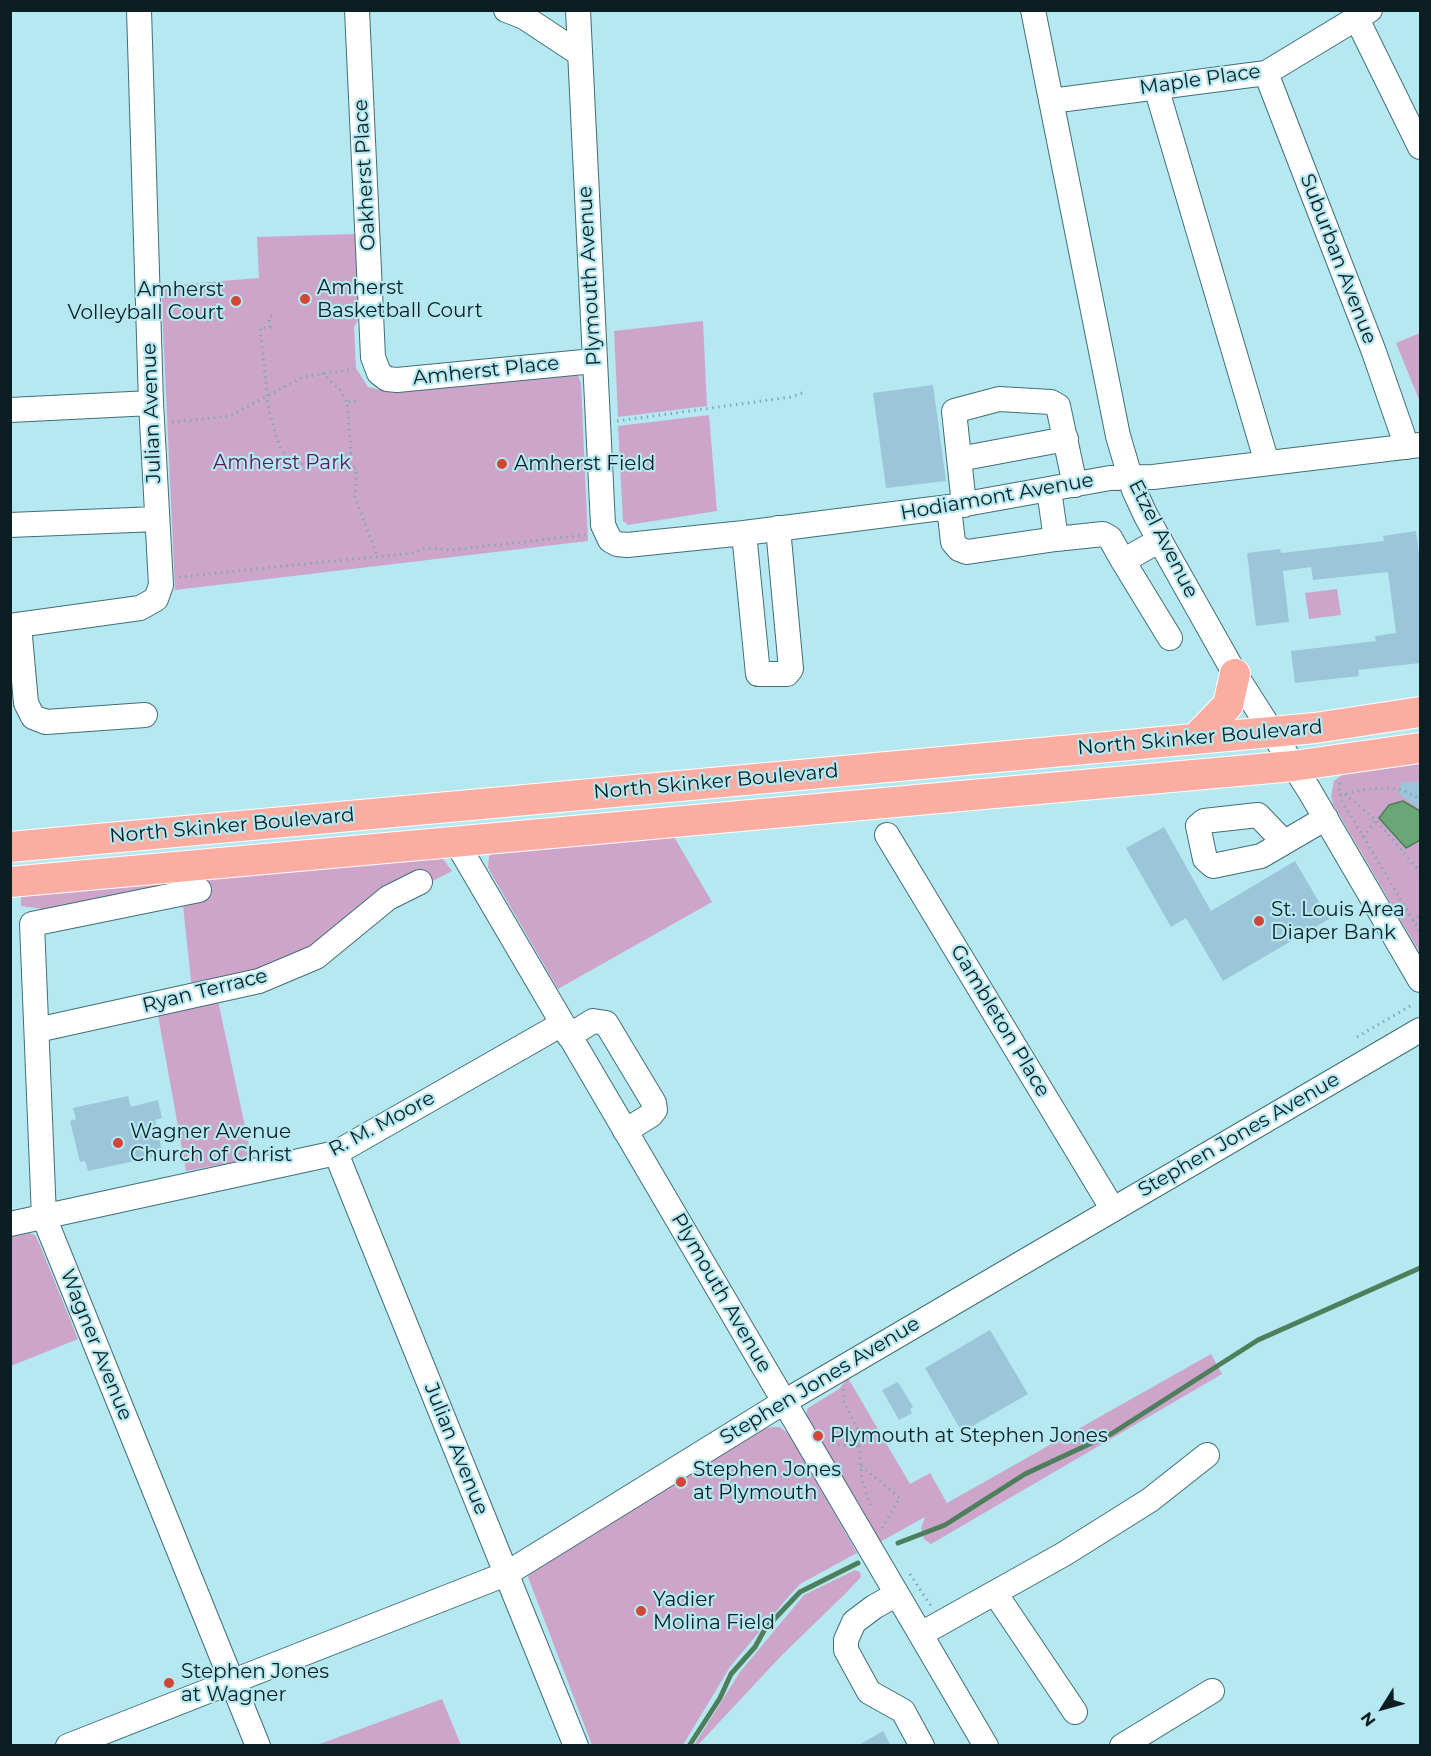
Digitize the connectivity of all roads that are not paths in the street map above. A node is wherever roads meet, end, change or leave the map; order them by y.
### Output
1 (139, 10) edge
2 (357, 10) edge
3 (506, 10) edge
4 (578, 10) edge
5 (1033, 10) edge
6 (1363, 15) edge
7 (580, 54) junction
8 (1266, 73) junction
9 (1156, 87) junction
10 (1051, 101) junction
11 (1420, 147) edge
12 (594, 361) junction
13 (379, 373) joint
14 (151, 403) junction
15 (10, 410) edge
16 (1066, 439) junction
17 (1414, 446) edge
18 (959, 459) junction
19 (1267, 463) junction
20 (1130, 477) junction
21 (1075, 485) junction
22 (1049, 490) junction
23 (956, 506) junction
24 (157, 519) junction
25 (10, 525) edge
26 (778, 528) junction
27 (744, 533) junction
28 (1056, 539) junction
29 (610, 540) joint
30 (1160, 540) junction
31 (1123, 561) junction
32 (15, 625) edge
33 (1170, 638) dead end
34 (1235, 674) junction
35 (1420, 712) edge
36 (145, 715) dead end
37 (1272, 732) junction
38 (1196, 738) junction
39 (1420, 748) edge
40 (1293, 766) junction
41 (1326, 819) junction
42 (887, 835) dead end
43 (455, 840) junction
44 (1283, 841) dead end
45 (10, 847) edge
46 (10, 882) edge
47 (420, 882) dead end
48 (199, 890) dead end
49 (1420, 980) edge
50 (37, 1030) junction
51 (565, 1030) junction
52 (1420, 1030) edge
53 (626, 1131) junction
54 (336, 1153) junction
55 (1112, 1208) junction
56 (44, 1217) junction
57 (10, 1224) edge
58 (784, 1402) junction
59 (1207, 1455) dead end
60 (506, 1574) junction
61 (995, 1593) junction
62 (897, 1594) junction
63 (921, 1634) junction
64 (232, 1682) junction
65 (1212, 1691) dead end
66 (1075, 1712) dead end
67 (68, 1746) edge
68 (258, 1746) edge
69 (576, 1746) edge
70 (922, 1746) edge
71 (986, 1746) edge
72 (1122, 1746) edge

1 - 14 street, Julian Avenue
2 - 13 street, Oakherst Place
3 - 7 street
4 - 7 street, Plymouth Avenue
5 - 10 street, Etzel Avenue
6 - 8 street, Maple Place
6 - 11 street
7 - 12 street, Plymouth Avenue
8 - 9 street, Maple Place
8 - 17 street, Suburban Avenue
9 - 10 street, Maple Place
9 - 19 street
10 - 20 street, Etzel Avenue
12 - 13 street, Amherst Place
12 - 29 street, Plymouth Avenue
14 - 15 street
14 - 24 street, Julian Avenue
16 - 18 street
16 - 18 street
16 - 21 street
17 - 19 street, Hodiamont Avenue
18 - 23 street
19 - 20 street, Hodiamont Avenue
20 - 21 street, Hodiamont Avenue
20 - 30 street, Etzel Avenue
21 - 22 street, Hodiamont Avenue
22 - 23 street, Hodiamont Avenue
22 - 28 street
23 - 26 street, Hodiamont Avenue
23 - 28 street
24 - 25 street
24 - 32 street, Julian Avenue
26 - 27 street, Hodiamont Avenue
26 - 27 street
27 - 29 street, Hodiamont Avenue
28 - 31 street
30 - 31 street
30 - 34 street, Etzel Avenue
31 - 33 street
32 - 36 street
34 - 37 street, Etzel Avenue
34 - 38 main road
35 - 37 main road, North Skinker Boulevard
37 - 38 main road, North Skinker Boulevard
37 - 40 street, Etzel Avenue
38 - 45 main road, North Skinker Boulevard
39 - 40 main road, North Skinker Boulevard
40 - 41 street, Etzel Avenue
40 - 43 main road, North Skinker Boulevard
41 - 44 street
41 - 49 street, Etzel Avenue
42 - 55 street, Gambleton Place
43 - 46 main road, North Skinker Boulevard
43 - 51 street, Plymouth Avenue
47 - 50 street, Ryan Terrace
48 - 50 street, Wagner Avenue
50 - 56 street, Wagner Avenue
51 - 53 street, Plymouth Avenue
51 - 53 street, R. M. Moore
51 - 54 street, R. M. Moore
52 - 55 street, Stephen Jones Avenue
53 - 58 street, Plymouth Avenue
54 - 56 street, R. M. Moore
54 - 60 street, Julian Avenue
55 - 58 street, Stephen Jones Avenue
56 - 57 street, R. M. Moore
56 - 64 street, Wagner Avenue
58 - 60 street, Stephen Jones Avenue
58 - 62 street, Plymouth Avenue
59 - 61 street
60 - 64 street, Stephen Jones Avenue
60 - 69 street, Julian Avenue
61 - 63 street
61 - 66 street
62 - 63 street, Plymouth Avenue
62 - 70 street
63 - 71 street, Plymouth Avenue
64 - 67 street, Stephen Jones Avenue
64 - 68 street, Wagner Avenue
65 - 72 street

